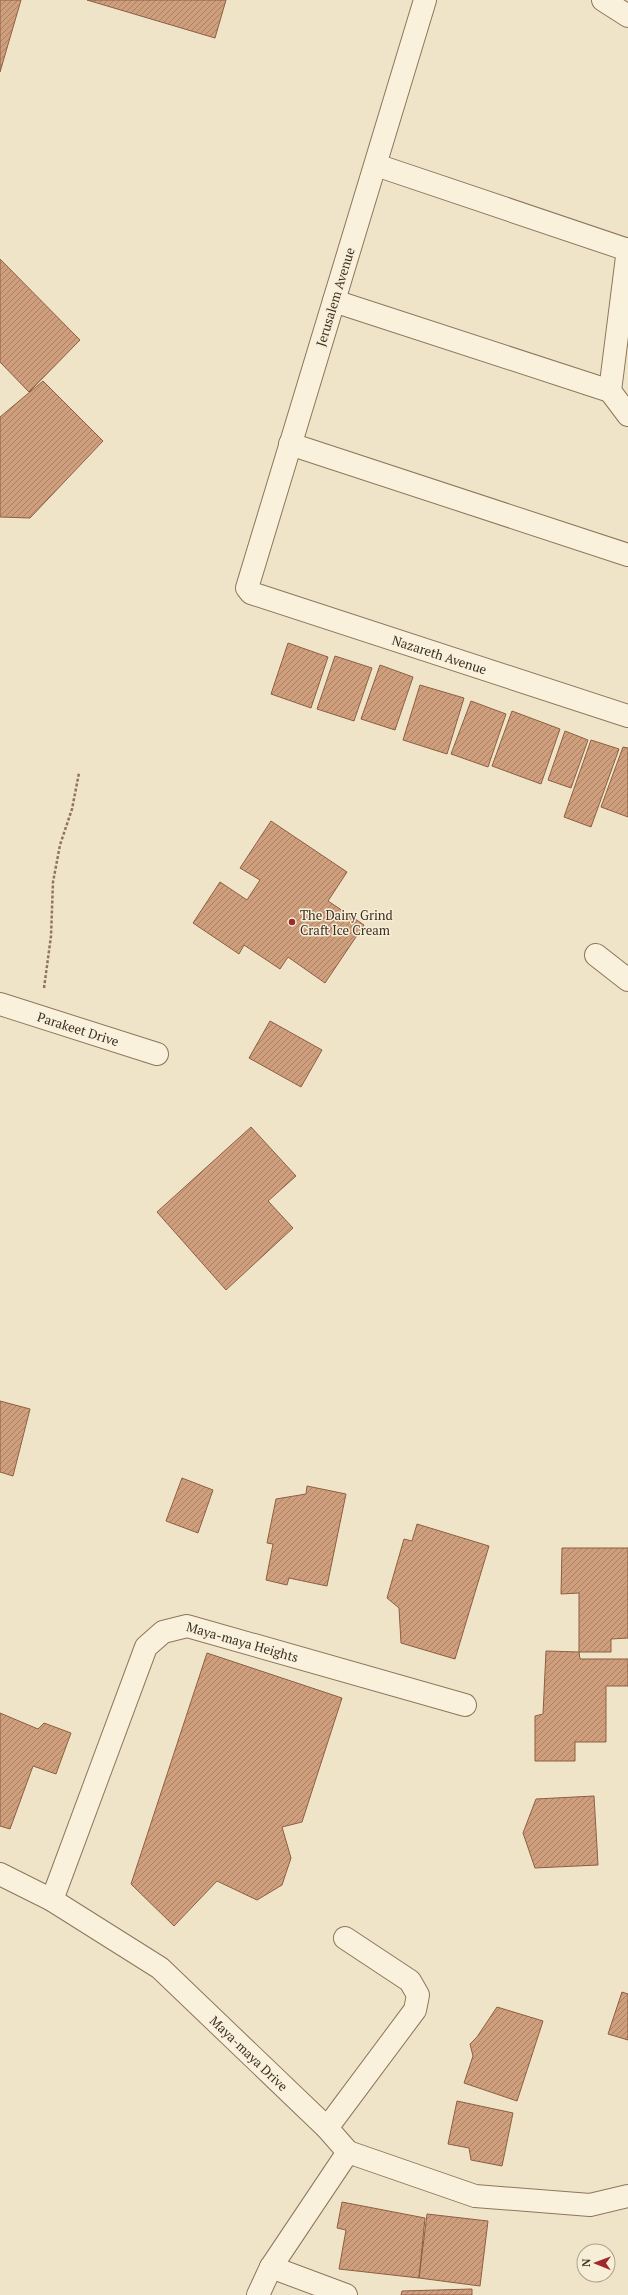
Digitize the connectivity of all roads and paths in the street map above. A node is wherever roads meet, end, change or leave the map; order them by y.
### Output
1 (425, 0) edge
2 (603, 0) edge
3 (628, 16) edge
4 (376, 165) junction
5 (628, 250) edge
6 (334, 301) junction
7 (610, 391) junction
8 (628, 414) edge
9 (290, 444) junction
10 (628, 555) edge
11 (251, 593) joint
12 (628, 716) edge
13 (79, 773) dead end
14 (596, 955) dead end
15 (628, 980) edge
16 (0, 1004) edge
17 (40, 1017) junction
18 (157, 1054) dead end
19 (465, 1704) dead end
20 (0, 1874) edge
21 (52, 1900) junction
22 (345, 1938) dead end
23 (327, 2128) junction
24 (348, 2152) junction
25 (628, 2196) edge
26 (271, 2267) junction
27 (258, 2295) edge
28 (346, 2295) edge

1 - 4 street, Jerusalem Avenue
2 - 3 street
4 - 5 street
4 - 6 street, Jerusalem Avenue
5 - 7 street
6 - 7 street
6 - 9 street, Jerusalem Avenue
7 - 8 street
9 - 10 street
9 - 11 street, Jerusalem Avenue
11 - 12 street, Nazareth Avenue
13 - 17 path
14 - 15 street
16 - 17 street, Parakeet Drive
17 - 18 street, Parakeet Drive
19 - 21 street, Maya-maya Heights
20 - 21 street, Maya-maya Drive
21 - 23 street, Maya-maya Drive
22 - 23 street
23 - 24 street, Maya-maya Drive
24 - 25 street
24 - 26 street
26 - 27 street
26 - 28 street

